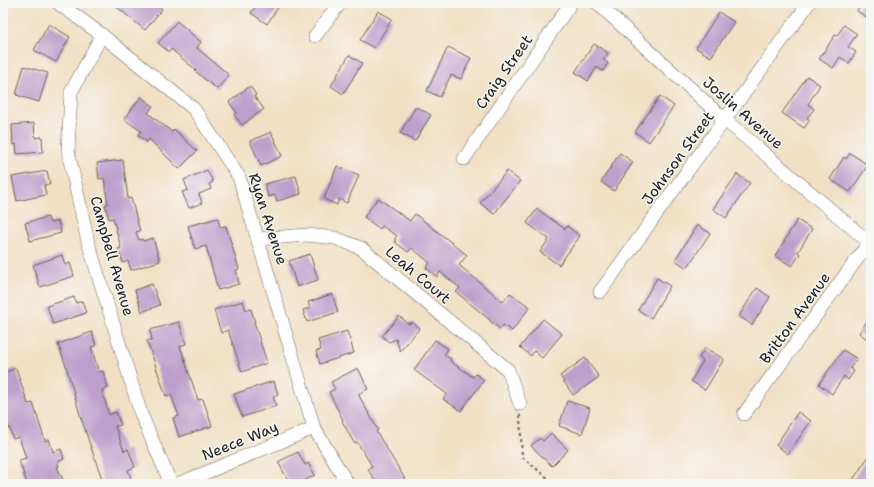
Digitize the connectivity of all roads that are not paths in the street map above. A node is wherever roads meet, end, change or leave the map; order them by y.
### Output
1 (58, 3) edge
2 (340, 3) edge
3 (571, 3) edge
4 (597, 3) edge
5 (809, 3) edge
6 (102, 35) junction
7 (315, 36) dead end
8 (725, 120) junction
9 (464, 159) dead end
10 (258, 239) junction
11 (870, 242) edge
12 (600, 292) dead end
13 (520, 404) road end
14 (744, 414) dead end
15 (314, 428) junction
16 (171, 484) edge
17 (178, 484) edge
18 (348, 484) edge

1 - 6 street, Ryan Avenue
2 - 7 street
3 - 9 street, Craig Street
4 - 8 street, Joslin Avenue
5 - 8 street, Johnson Street
6 - 10 street, Ryan Avenue
6 - 16 street, Campbell Avenue
8 - 11 street, Joslin Avenue
8 - 12 street, Johnson Street
10 - 13 street, Leah Court
10 - 15 street, Ryan Avenue
11 - 14 street, Britton Avenue
15 - 17 street, Neece Way
15 - 18 street, Ryan Avenue

